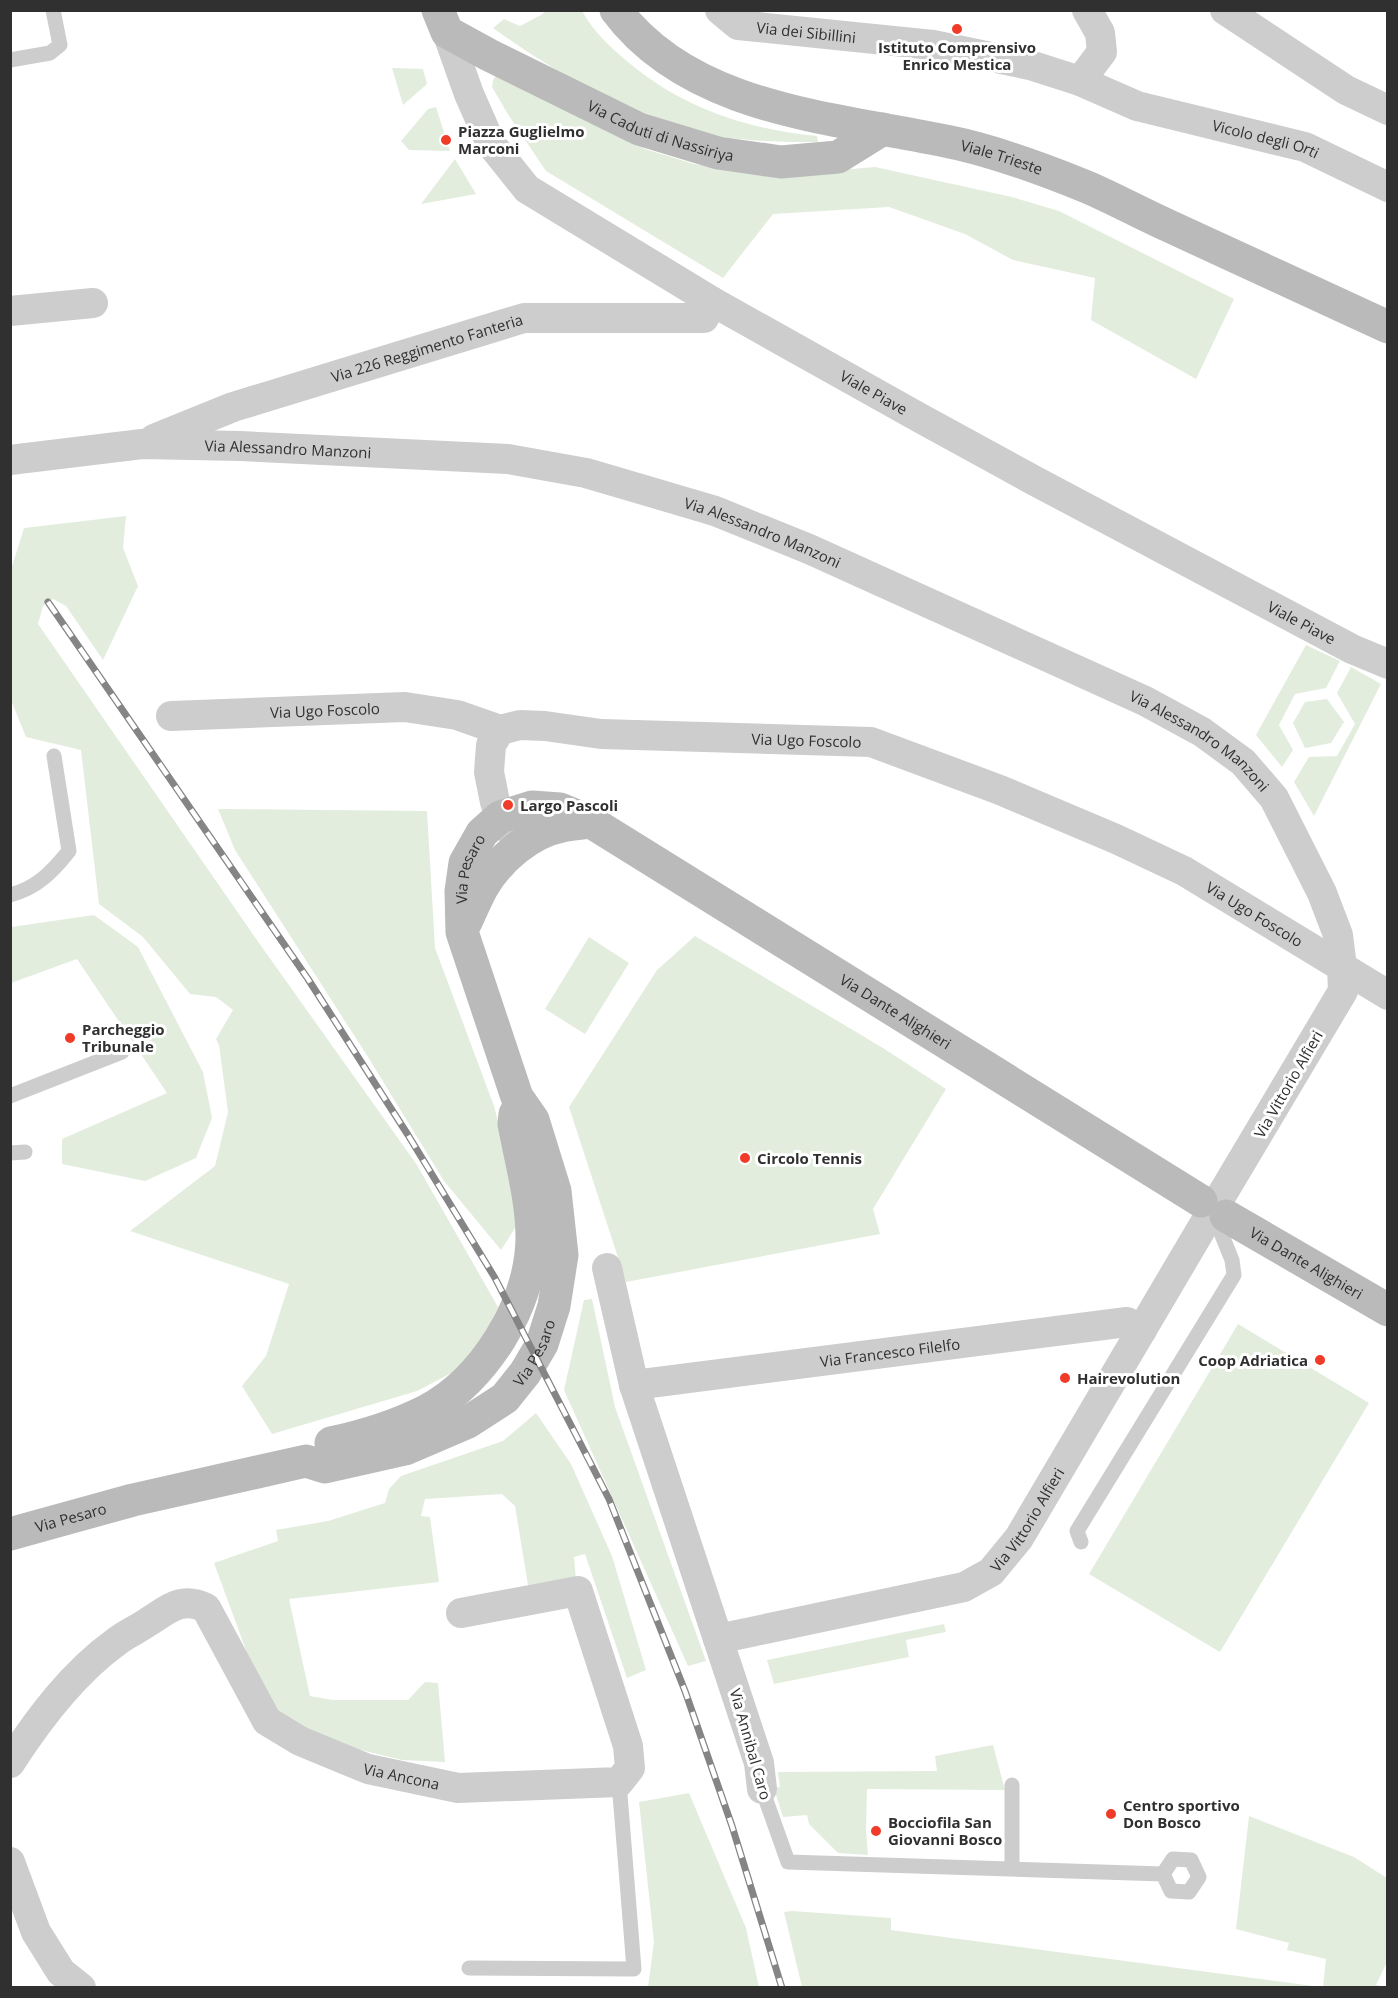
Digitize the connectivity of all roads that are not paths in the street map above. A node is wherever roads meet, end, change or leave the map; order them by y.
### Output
1 (53, 10) edge
2 (616, 10) edge
3 (720, 10) edge
4 (1087, 10) edge
5 (1225, 10) edge
6 (442, 21) edge
7 (10, 60) edge
8 (1080, 81) junction
9 (1137, 106) joint
10 (1388, 110) edge
11 (883, 129) junction
12 (1388, 187) edge
13 (713, 302) junction
14 (93, 303) dead end
15 (10, 311) edge
16 (1388, 327) edge
17 (142, 444) junction
18 (10, 460) edge
19 (1385, 658) edge
20 (171, 716) dead end
21 (500, 730) junction
22 (54, 756) dead end
23 (500, 818) junction
24 (591, 822) junction
25 (522, 845) junction
26 (10, 896) edge
27 (462, 932) junction
28 (1342, 967) junction
29 (1388, 995) edge
30 (122, 1052) dead end
31 (10, 1096) edge
32 (1214, 1212) junction
33 (607, 1268) dead end
34 (1388, 1310) edge
35 (1142, 1330) junction
36 (634, 1385) junction
37 (10, 1534) edge
38 (1081, 1542) dead end
39 (461, 1613) dead end
40 (718, 1639) junction
41 (10, 1763) edge
42 (619, 1782) junction
43 (1012, 1785) dead end
44 (762, 1789) joint
45 (10, 1862) edge
46 (1012, 1869) junction
47 (1163, 1874) dead end
48 (469, 1968) dead end
49 (81, 1988) edge

1 - 7 lane
2 - 11 street, Viale Trieste
3 - 8 street, Via dei Sibillini
4 - 8 street
5 - 10 street
6 - 11 street, Via Caduti di Nassiriya
6 - 13 street, Viale Piave
8 - 9 street, Via dei Sibillini
9 - 12 street, Vicolo degli Orti
11 - 16 street, Viale Trieste
13 - 17 street, Via 226 Reggimento Fanteria
13 - 19 street, Viale Piave
14 - 15 street
17 - 18 street, Via Alessandro Manzoni
17 - 28 street, Via Alessandro Manzoni
20 - 21 street, Via Ugo Foscolo
21 - 23 street
21 - 28 street, Via Ugo Foscolo
22 - 26 lane
23 - 24 street
23 - 25 street
23 - 27 street, Via Pesaro
24 - 25 street
24 - 32 street, Via Dante Alighieri
25 - 27 street, Via Pesaro
27 - 37 street, Via Pesaro
28 - 29 street, Via Ugo Foscolo
28 - 32 street, Via Vittorio Alfieri
30 - 31 lane
32 - 34 street, Via Dante Alighieri
32 - 35 street, Via Vittorio Alfieri
32 - 38 lane
33 - 36 street, Via Annibal Caro
35 - 36 street, Via Francesco Filelfo
35 - 40 street, Via Vittorio Alfieri
36 - 40 street, Via Annibal Caro
39 - 42 street
40 - 44 street, Via Annibal Caro
41 - 42 street, Via Ancona
42 - 48 lane
43 - 46 lane
44 - 46 lane, Via Annibal Caro
45 - 49 street
46 - 47 lane, Via Annibal Caro

